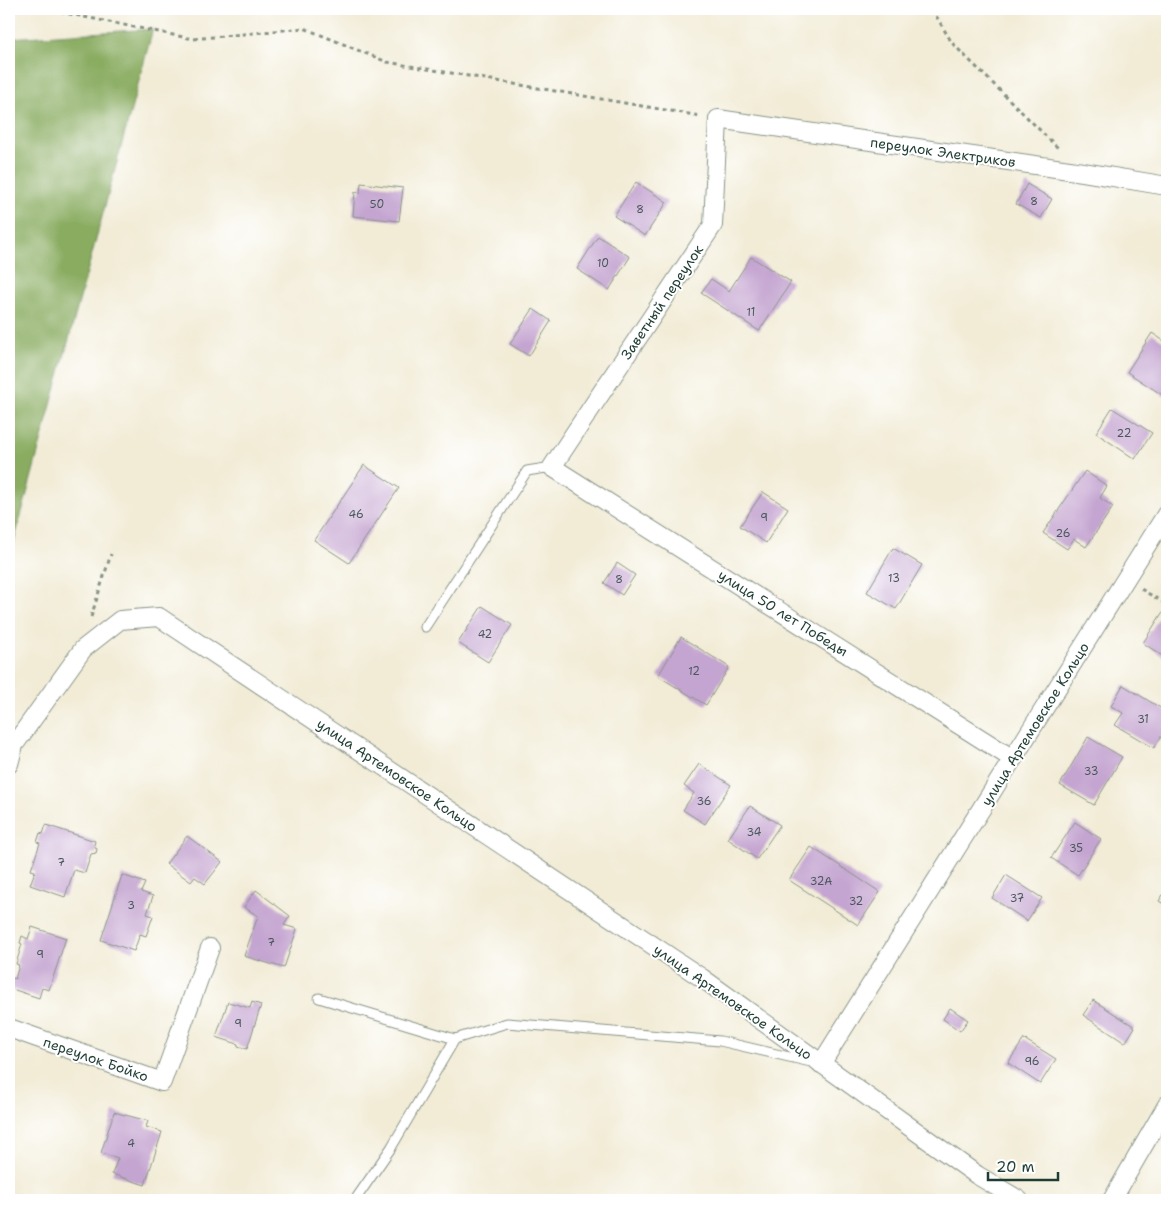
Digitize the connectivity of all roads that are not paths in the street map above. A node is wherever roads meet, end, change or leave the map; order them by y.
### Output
1 (718, 119) joint
2 (1167, 186) edge
3 (552, 467) junction
4 (1167, 513) edge
5 (424, 628) dead end
6 (1013, 759) junction
7 (9, 764) edge
8 (210, 948) dead end
9 (319, 998) dead end
10 (9, 1028) edge
11 (455, 1039) junction
12 (821, 1064) junction
13 (1167, 1105) edge
14 (355, 1200) edge
15 (1020, 1200) edge
16 (1112, 1200) edge

1 - 2 street, переулок Электриков
1 - 3 street, Заветный переулок
3 - 5 lane
3 - 6 street, улица 50 лет Победы
4 - 6 street, улица Артемовское Кольцо
6 - 12 street, улица Артемовское Кольцо
7 - 12 street, улица Артемовское Кольцо
8 - 10 street, переулок Бойко
9 - 11 lane
11 - 12 lane
11 - 14 lane
12 - 15 street
13 - 16 street

